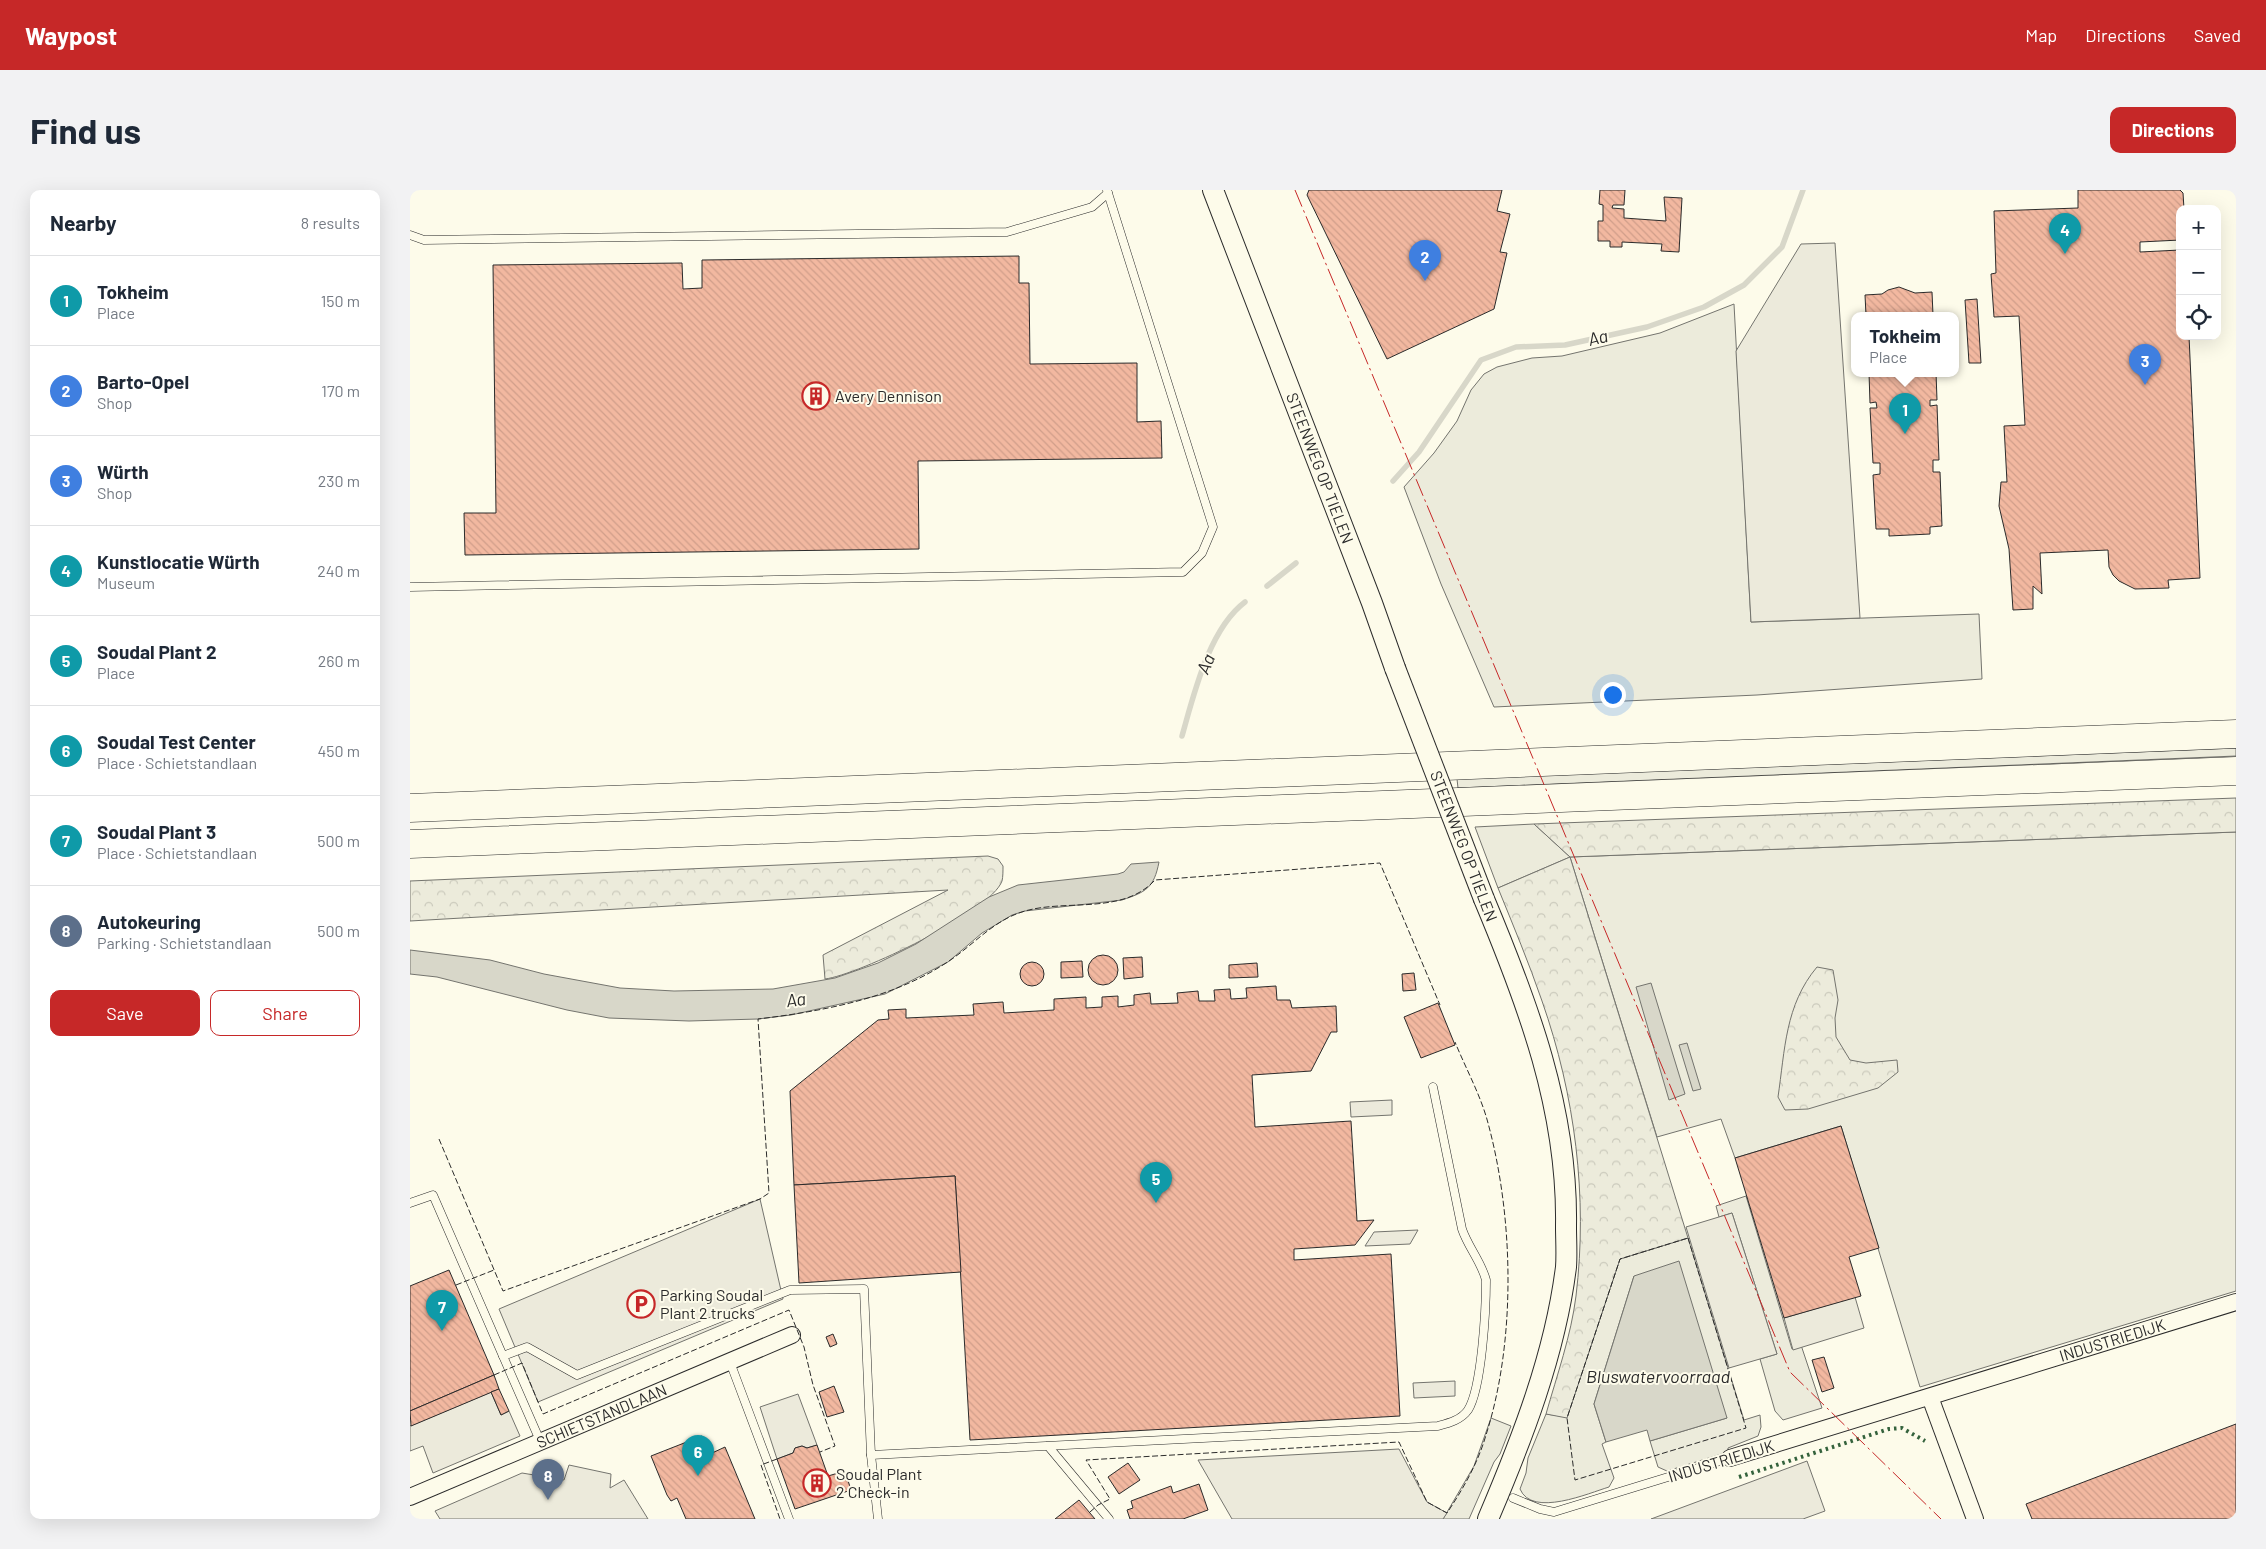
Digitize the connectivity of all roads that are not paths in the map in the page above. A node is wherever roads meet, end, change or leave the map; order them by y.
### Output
1 (1213, 190) edge
2 (1108, 192) edge
3 (410, 235) edge
4 (410, 587) edge
5 (2236, 734) edge
6 (2236, 771) edge
7 (410, 808) edge
8 (410, 844) edge
9 (1433, 1087) dead end
10 (410, 1202) edge
11 (2236, 1302) edge
12 (792, 1335) dead end
13 (503, 1356) junction
14 (730, 1362) junction
15 (1930, 1397) junction
16 (541, 1443) junction
17 (1048, 1446) junction
18 (871, 1455) junction
19 (1730, 1458) joint
20 (410, 1497) edge
21 (1513, 1498) dead end
22 (789, 1519) edge
23 (878, 1519) edge
24 (1110, 1519) edge
25 (1488, 1519) edge
26 (1975, 1519) edge

1 - 25 street, STEENWEG OP TIELEN, bridge
2 - 3 lane
2 - 4 lane
5 - 7 highway
6 - 8 highway
9 - 17 lane
10 - 13 lane
11 - 15 street, INDUSTRIEDIJK
12 - 14 street, SCHIETSTANDLAAN
13 - 16 lane
13 - 18 lane
14 - 16 street, SCHIETSTANDLAAN
14 - 22 lane
15 - 19 street, INDUSTRIEDIJK
15 - 26 street
16 - 20 street, SCHIETSTANDLAAN
17 - 18 lane
17 - 24 lane
18 - 23 lane
19 - 21 lane, INDUSTRIEDIJK

